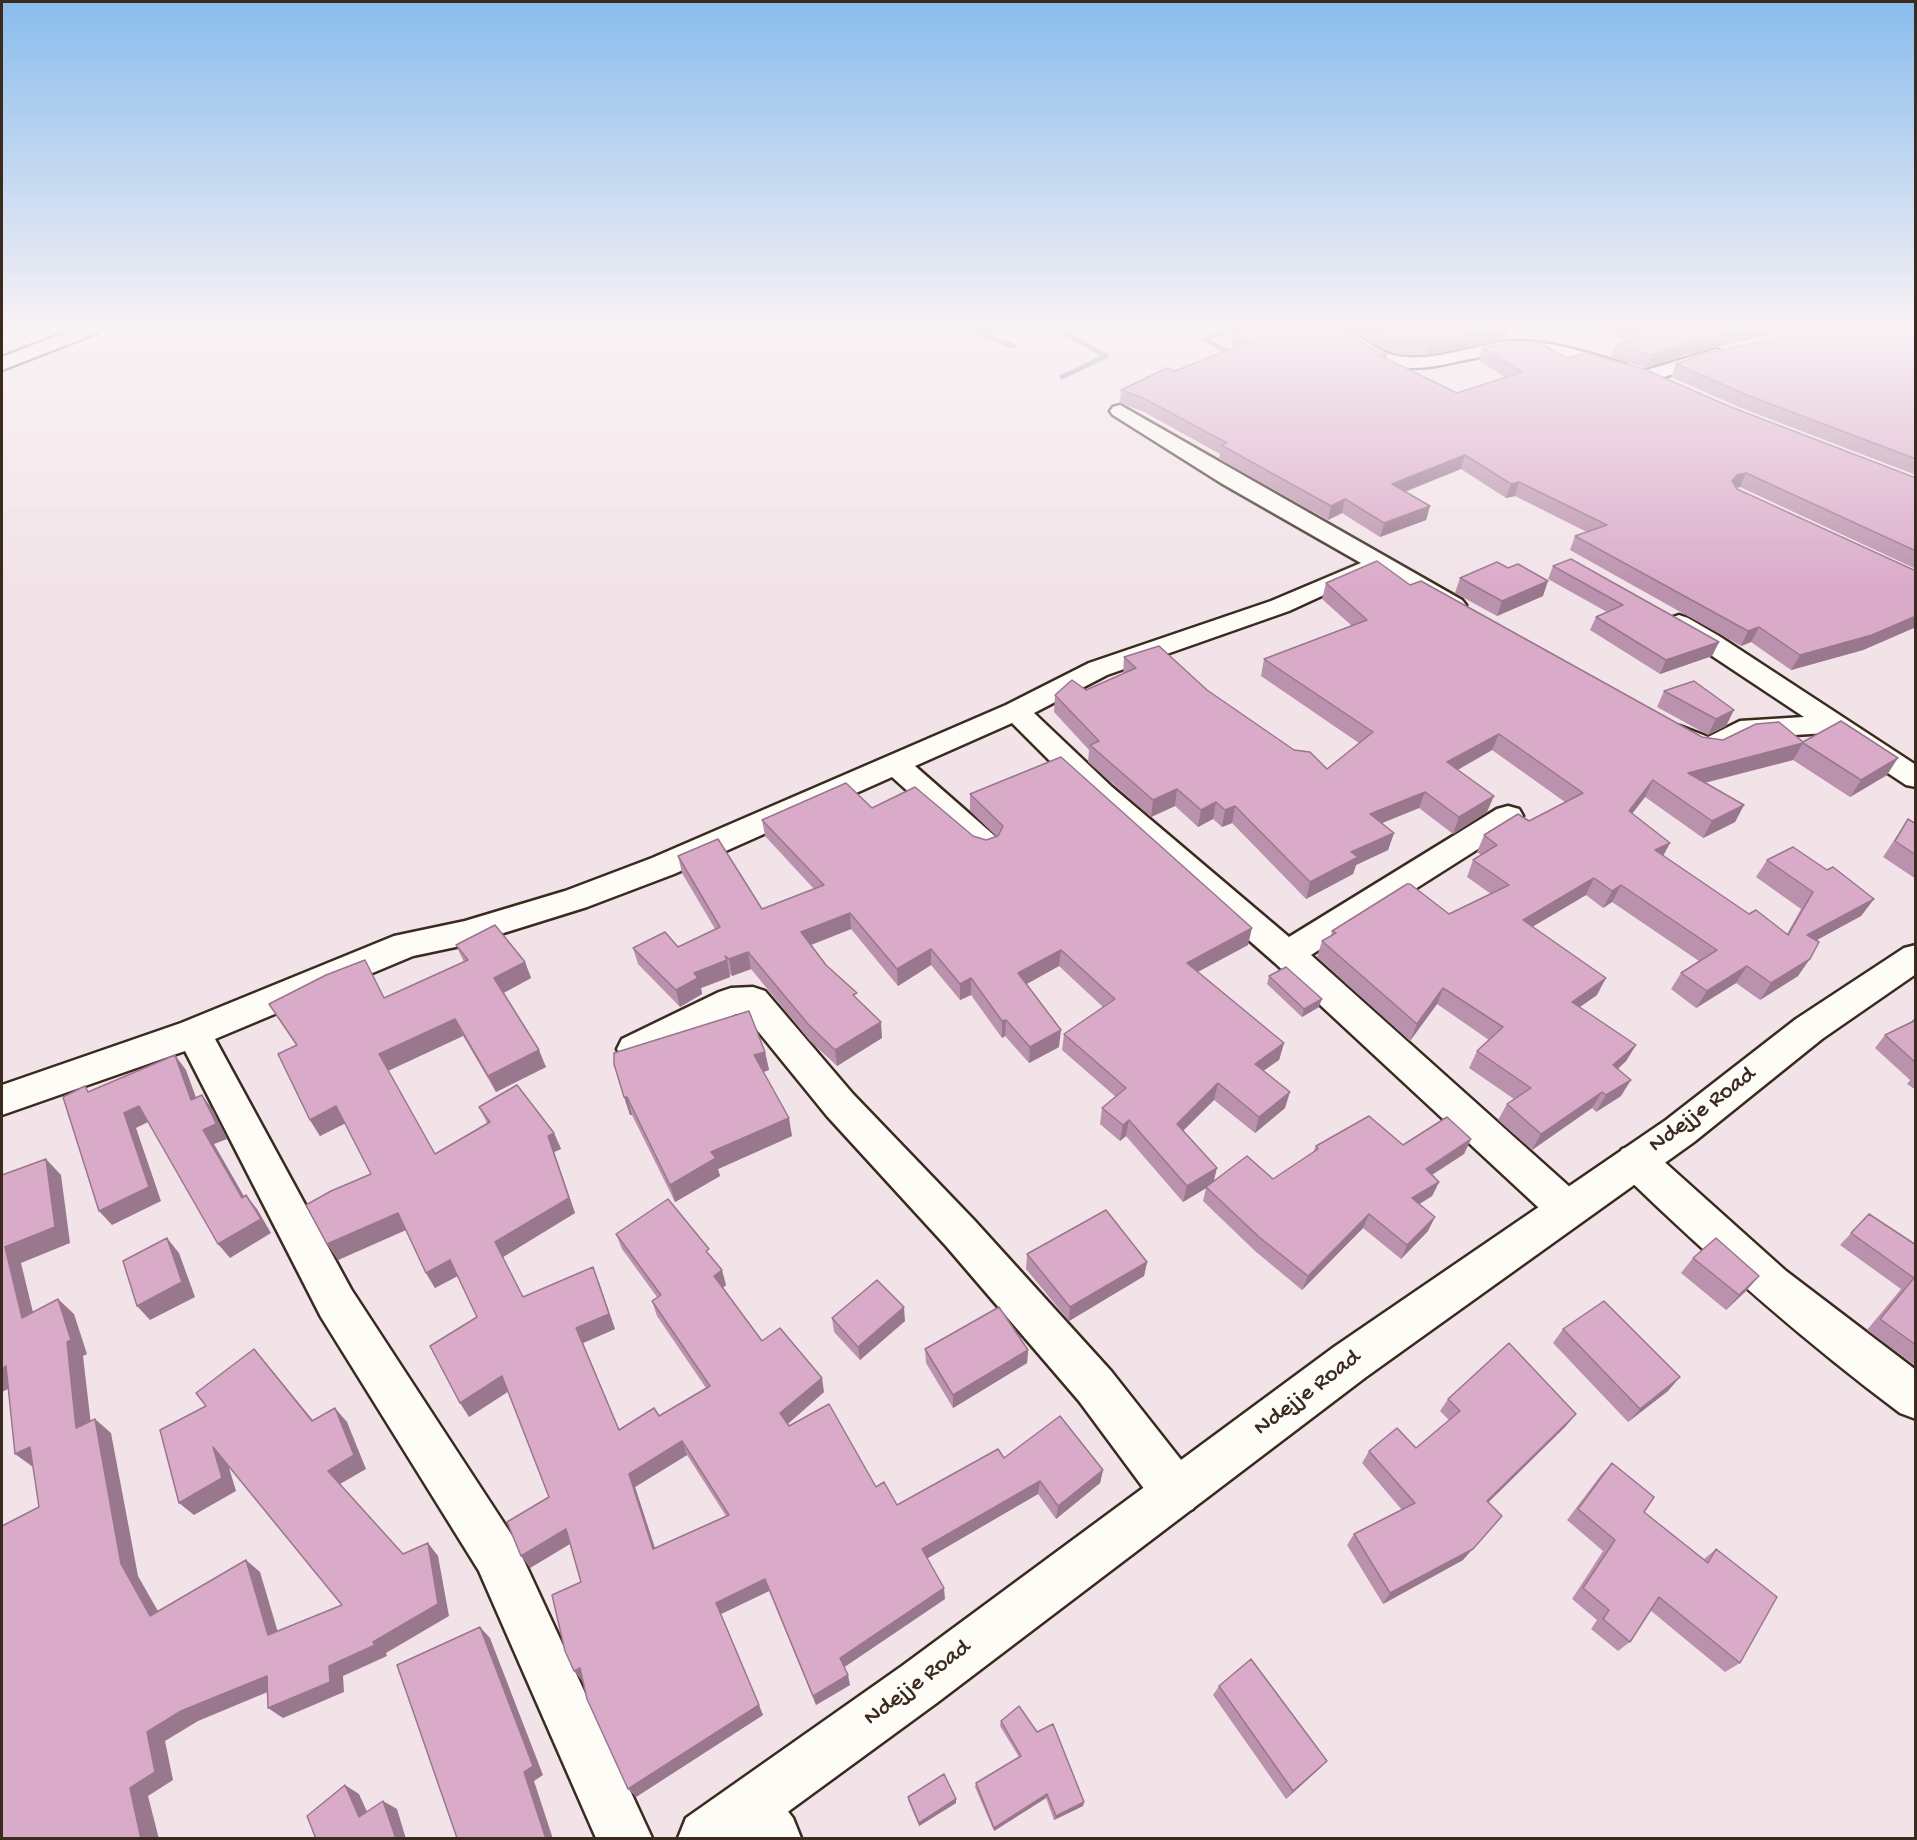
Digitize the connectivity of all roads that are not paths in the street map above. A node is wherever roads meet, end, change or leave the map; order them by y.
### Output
1 (1127, 415) edge
2 (1378, 563) junction
3 (1655, 610) edge
4 (1479, 619) edge
5 (1158, 647) junction
6 (1183, 669) edge
7 (1016, 711) junction
8 (1658, 722) edge
9 (1830, 724) junction
10 (895, 764) junction
11 (1916, 778) edge
12 (1508, 816) dead end
13 (985, 844) edge
14 (1287, 954) junction
15 (1915, 958) edge
16 (194, 1033) junction
17 (634, 1049) edge
18 (2, 1100) edge
19 (1636, 1161) junction
20 (1567, 1209) junction
21 (1916, 1396) edge
22 (1176, 1492) junction
23 (761, 1822) edge
24 (624, 1839) edge
25 (706, 1839) edge

1 - 2 street
2 - 4 street
2 - 5 street
3 - 9 street
5 - 6 street
5 - 7 street
7 - 10 street
7 - 14 street
8 - 9 street
9 - 11 street
10 - 13 street
10 - 16 street
12 - 14 street
14 - 20 street
15 - 19 street, Ndejje Road
16 - 18 street
16 - 24 street
17 - 22 street
19 - 20 street, Ndejje Road
19 - 21 street
20 - 22 street, Ndejje Road
22 - 23 street, Ndejje Road
23 - 25 street, Ndejje Road

